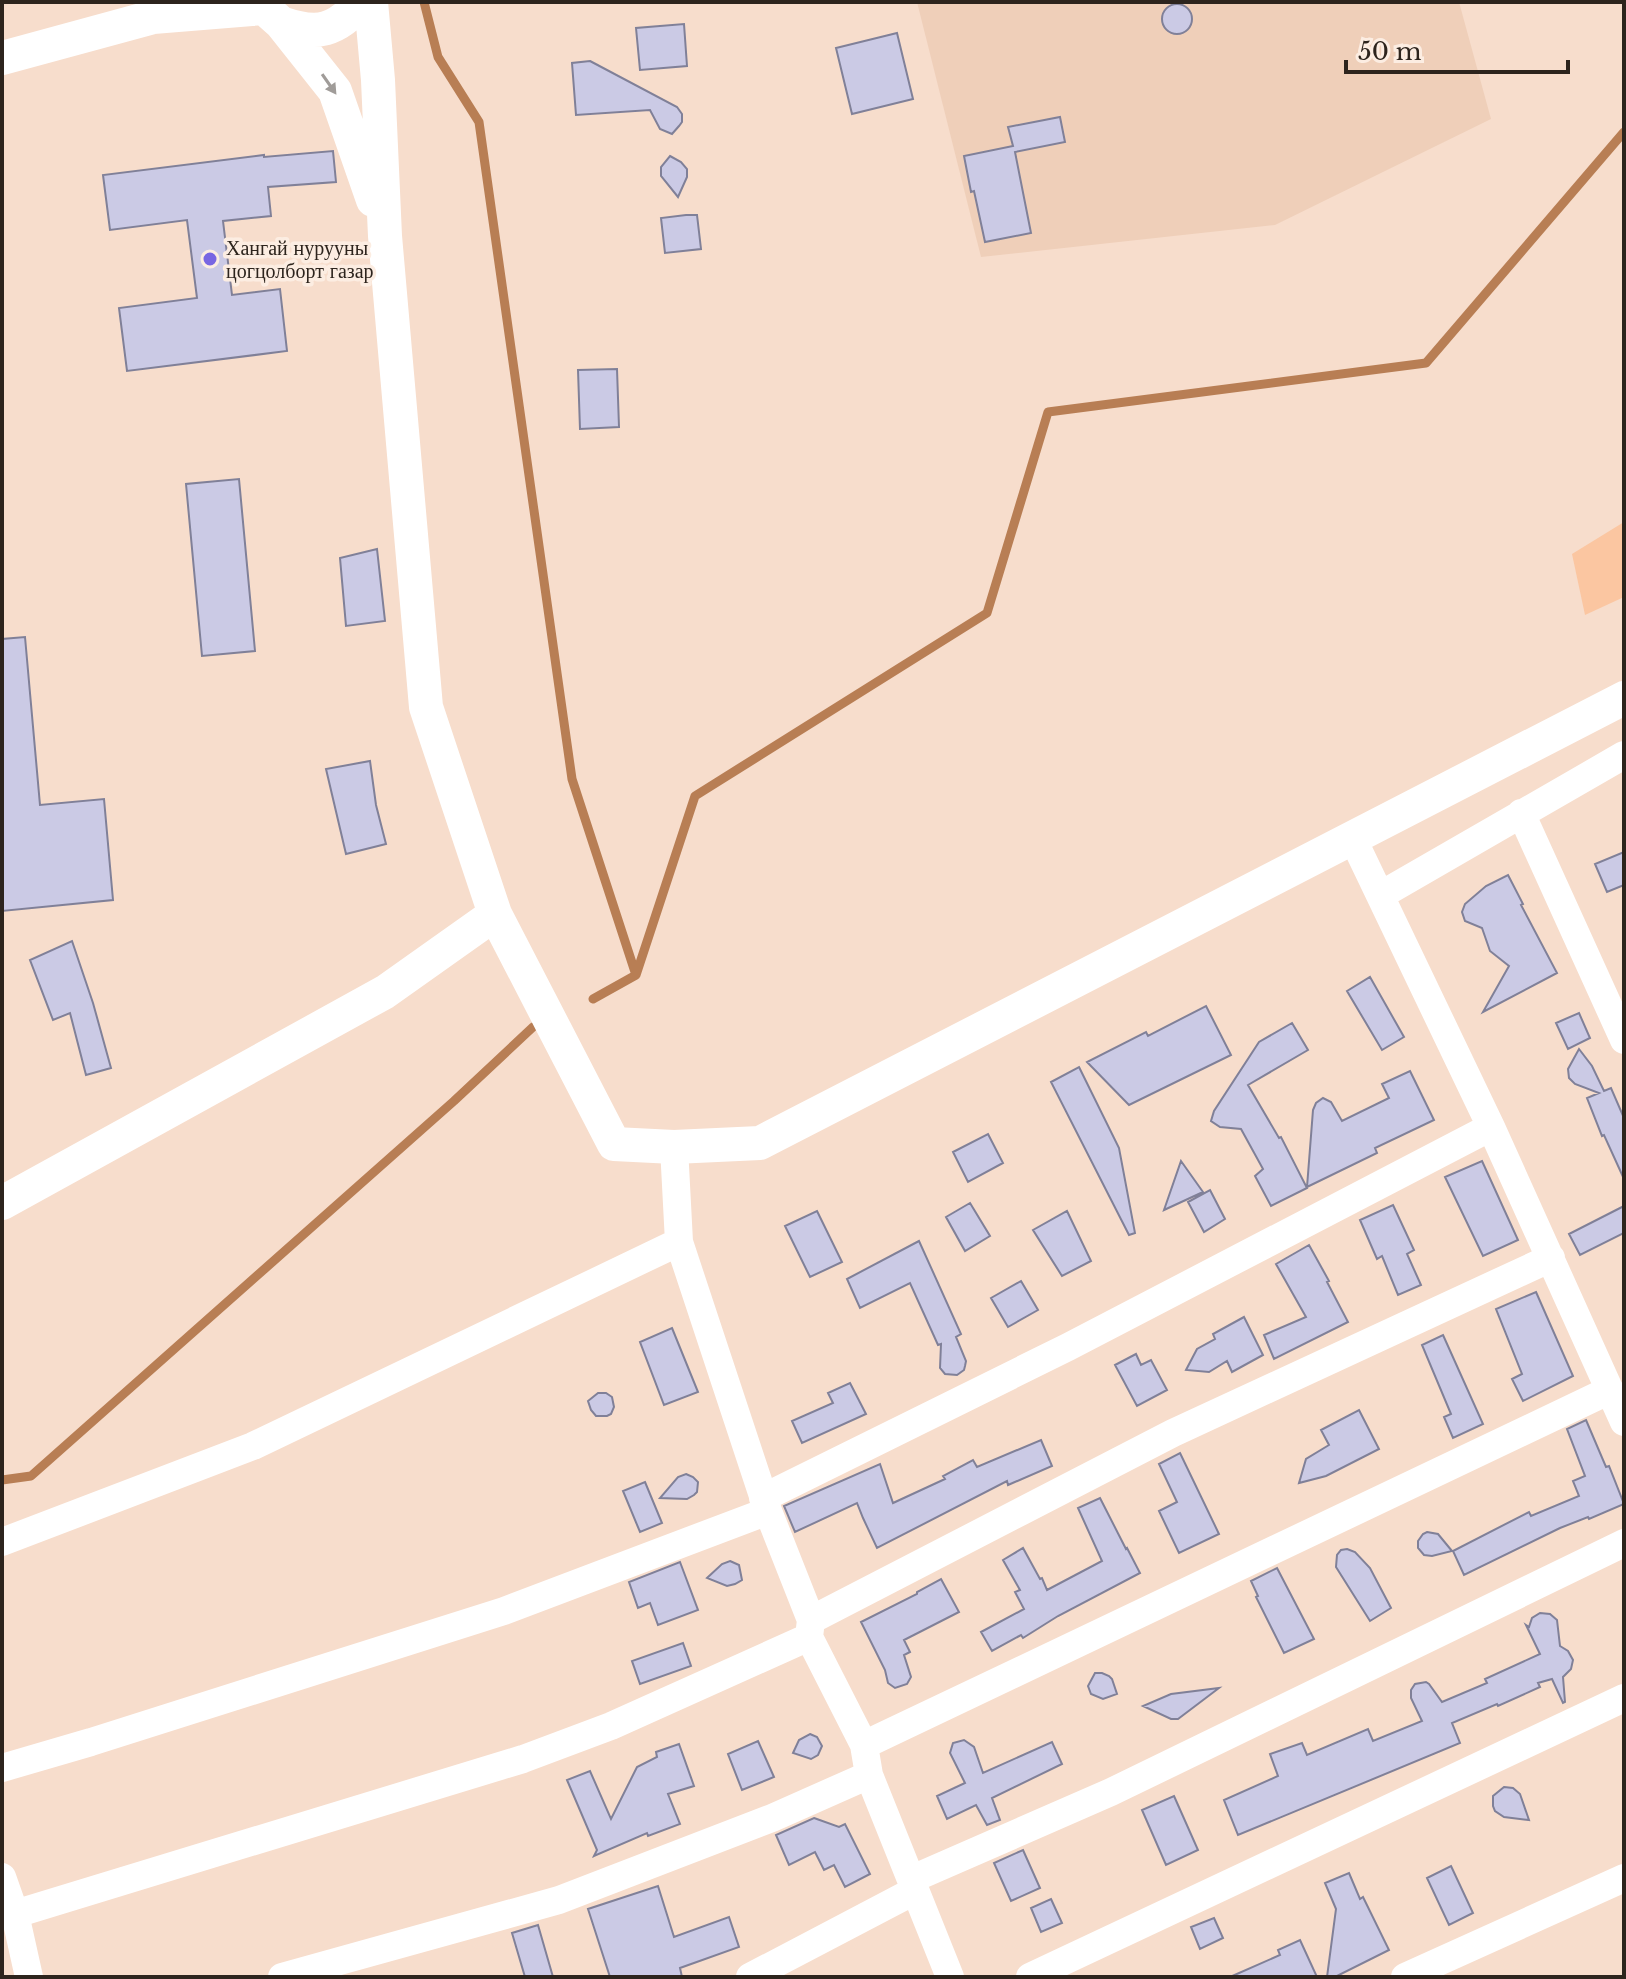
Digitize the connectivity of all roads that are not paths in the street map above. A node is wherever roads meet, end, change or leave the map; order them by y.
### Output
1 (362, 2) edge
2 (371, 2) edge
3 (164, 10) edge
4 (269, 11) edge
5 (2, 58) edge
6 (385, 236) junction
7 (1624, 698) edge
8 (1624, 755) edge
9 (1521, 813) junction
10 (1353, 839) junction
11 (1381, 895) junction
12 (495, 914) junction
13 (1624, 1040) edge
14 (1491, 1127) junction
15 (674, 1147) junction
16 (2, 1203) edge
17 (679, 1242) junction
18 (1551, 1258) junction
19 (1610, 1390) junction
20 (1624, 1422) edge
21 (766, 1504) junction
22 (2, 1542) edge
23 (1624, 1543) edge
24 (810, 1628) junction
25 (1624, 1698) edge
26 (864, 1745) junction
27 (2, 1768) edge
28 (869, 1775) junction
29 (2, 1877) edge
30 (1624, 1878) edge
31 (913, 1885) junction
32 (15, 1914) junction
33 (29, 1977) edge
34 (282, 1977) edge
35 (750, 1977) edge
36 (950, 1977) edge
37 (1030, 1977) edge
38 (1405, 1977) edge

1 - 4 street
2 - 6 street
3 - 4 street
3 - 5 street
4 -> 6 street
6 - 12 street
7 - 10 street
8 - 9 street
9 - 11 street
9 - 13 street
10 - 11 street
10 - 15 street
11 - 14 street
12 - 15 street
12 - 16 street
14 - 18 street
14 - 21 street
15 - 17 street
17 - 21 street
17 - 22 street
18 - 19 street
18 - 24 street
19 - 20 street
19 - 26 street
21 - 24 street
21 - 27 street
23 - 31 street
24 - 26 street
24 - 32 street
25 - 37 street
26 - 28 street
28 - 31 street
28 - 34 street
29 - 32 street
30 - 38 street
31 - 35 street
31 - 36 street
32 - 33 street

